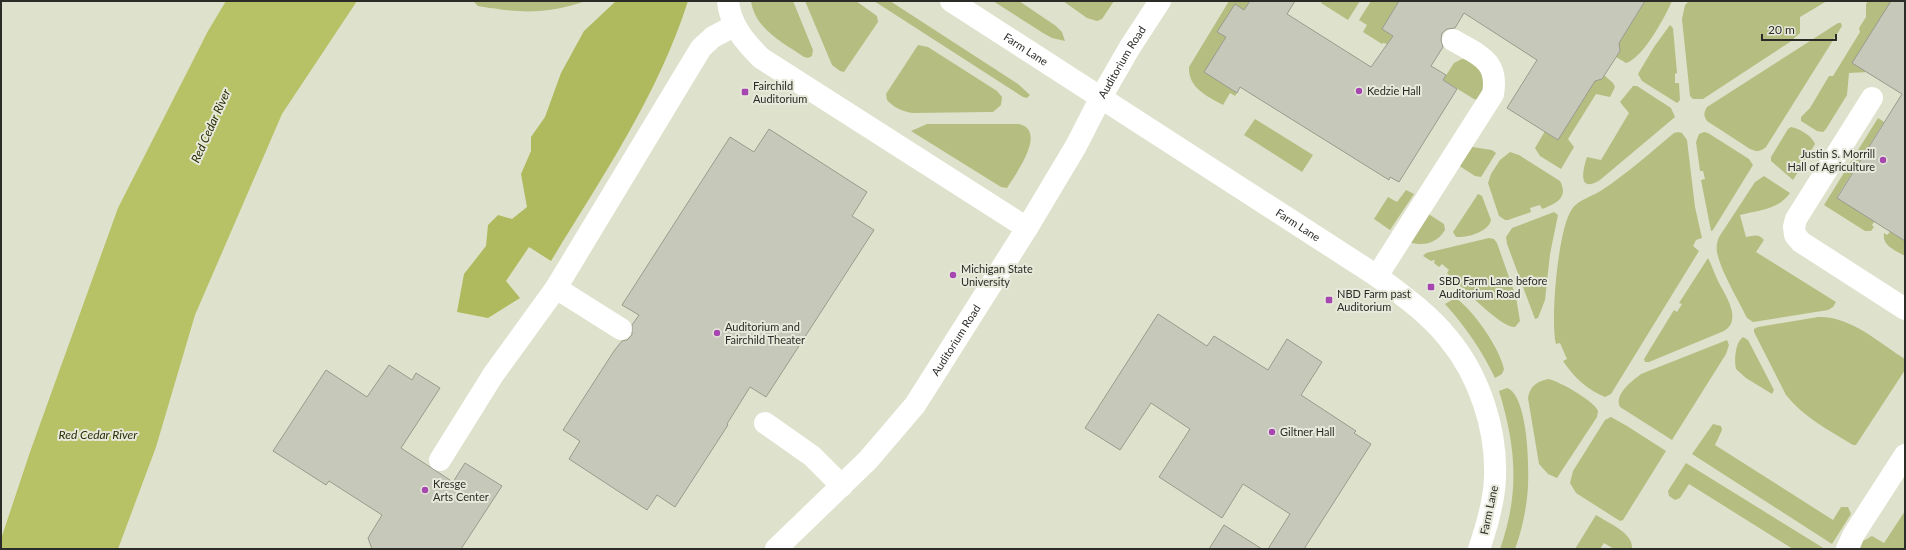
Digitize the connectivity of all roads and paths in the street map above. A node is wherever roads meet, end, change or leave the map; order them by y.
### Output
1 (728, 1) edge
2 (951, 1) edge
3 (1160, 1) edge
4 (734, 26) junction
5 (1453, 40) dead end
6 (1100, 98) junction
7 (1872, 98) dead end
8 (1027, 228) junction
9 (1377, 276) junction
10 (556, 288) junction
11 (1905, 308) edge
12 (621, 329) dead end
13 (765, 423) dead end
14 (1905, 455) edge
15 (440, 460) dead end
16 (842, 486) junction
17 (776, 549) edge
18 (1479, 549) edge
19 (1847, 549) edge

1 - 4 street
2 - 6 street, Farm Lane
3 - 6 street, Auditorium Road
4 - 8 street
4 - 10 street
5 - 9 street
6 - 8 street, Auditorium Road
6 - 9 street, Farm Lane
7 - 11 street
8 - 16 street, Auditorium Road
9 - 18 street, Farm Lane
10 - 12 street
10 - 15 street
13 - 16 street
14 - 19 street
16 - 17 street, Auditorium Road

